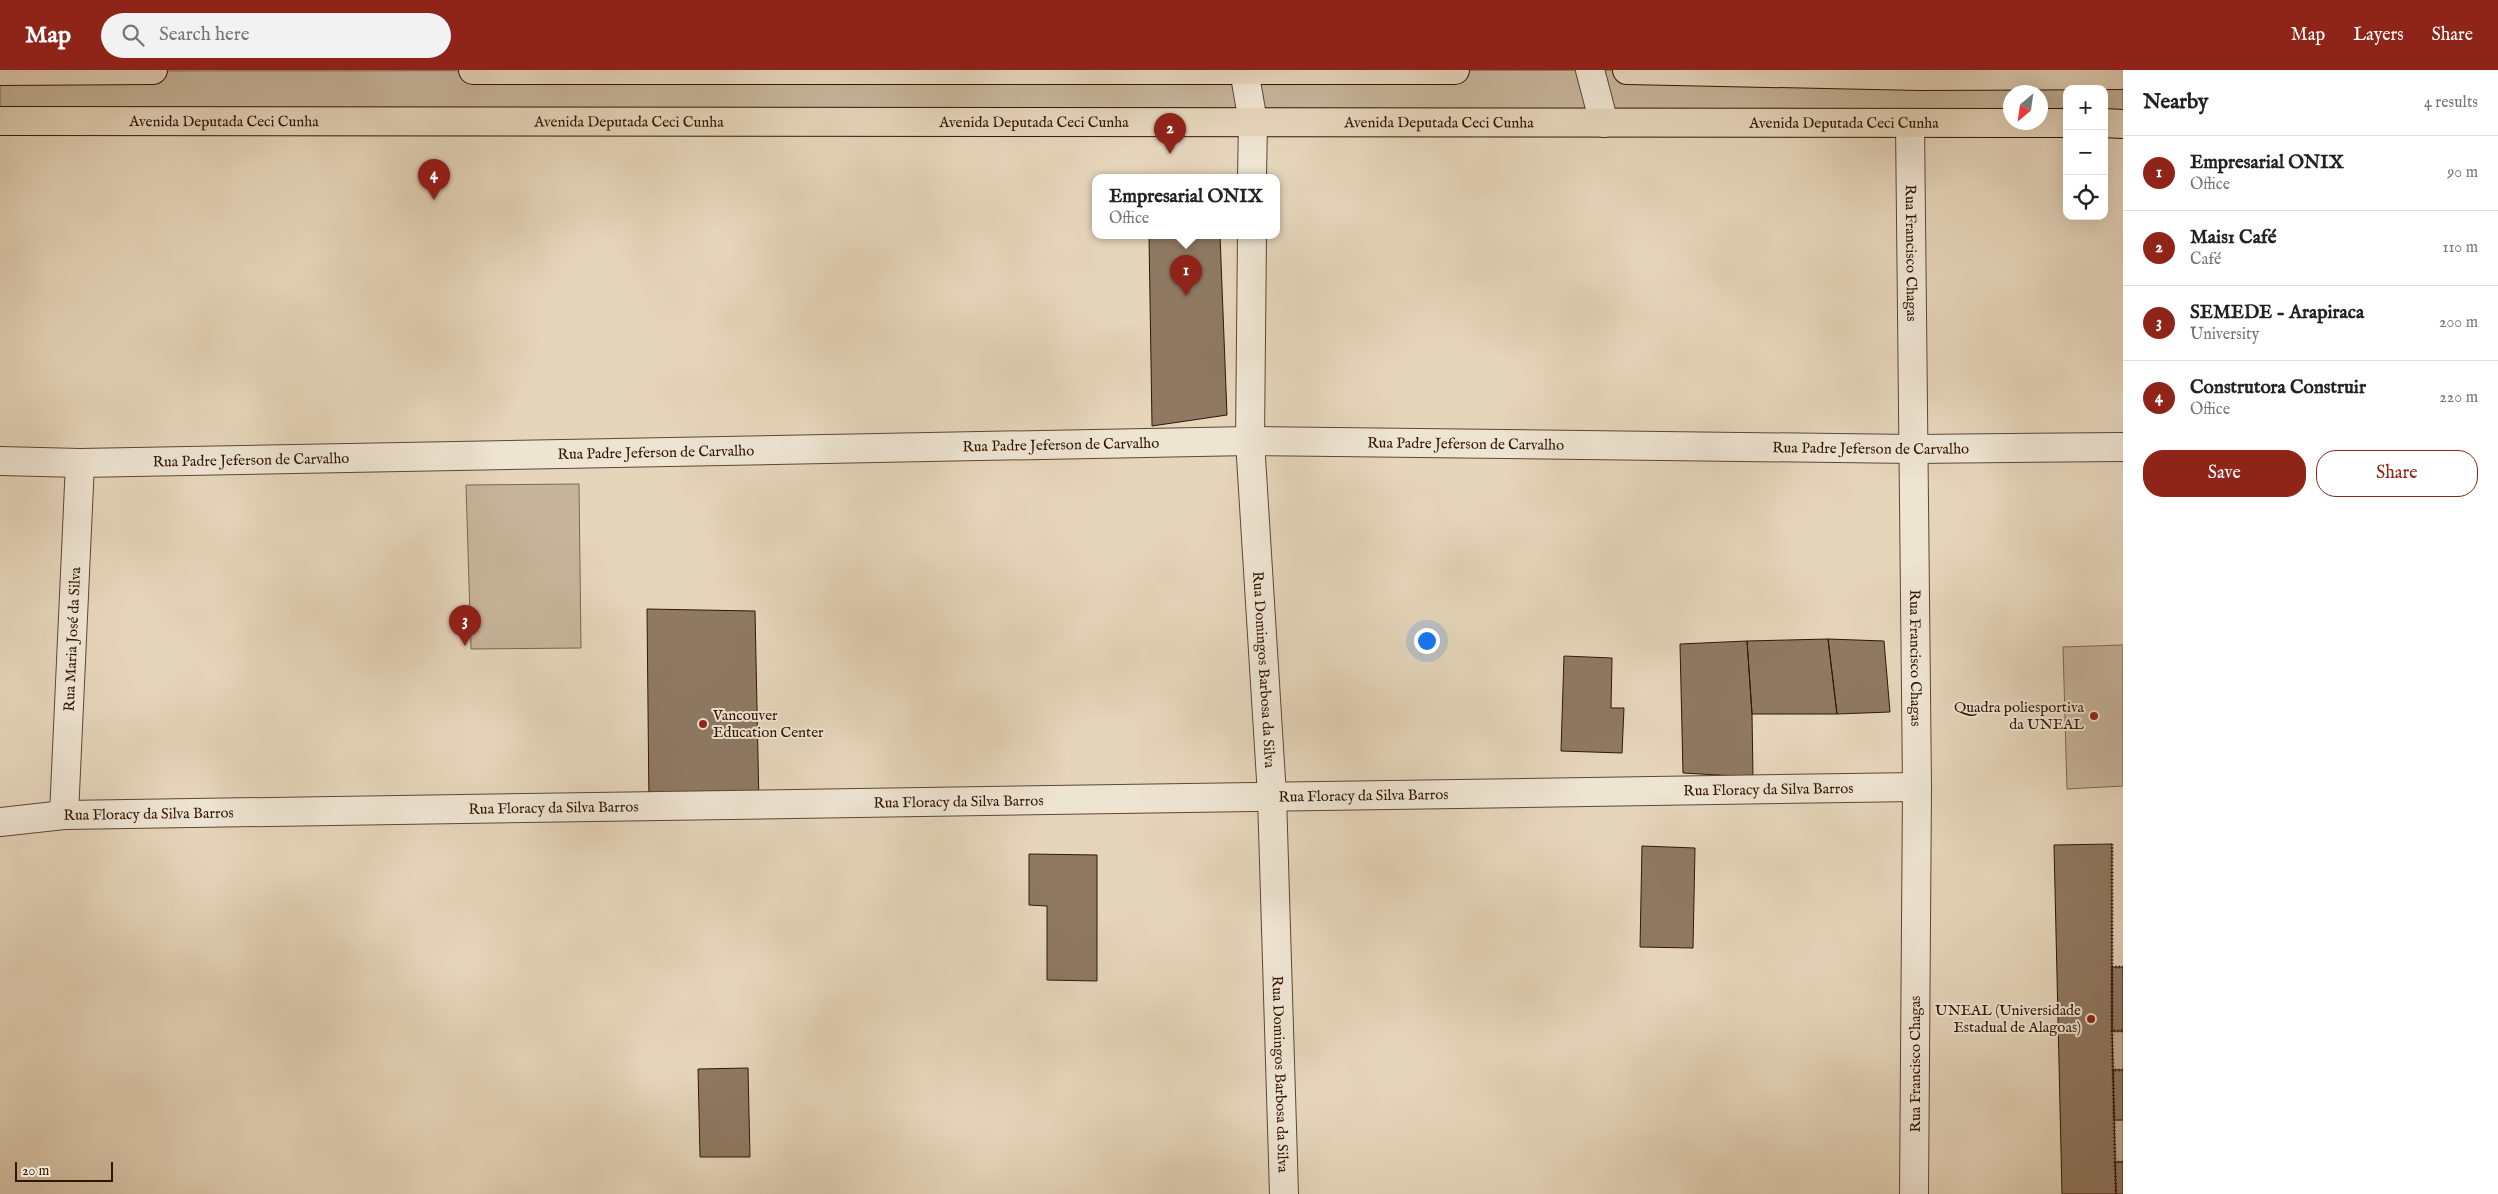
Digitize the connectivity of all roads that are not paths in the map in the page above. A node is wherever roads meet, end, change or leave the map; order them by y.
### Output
1 (153, 70) edge
2 (473, 70) edge
3 (1455, 70) edge
4 (1590, 70) edge
5 (1627, 70) edge
6 (0, 71) edge
7 (1244, 71) edge
8 (2123, 75) edge
9 (0, 122) edge
10 (1253, 122) junction
11 (1604, 123) junction
12 (1910, 123) junction
13 (2063, 123) edge
14 (2108, 124) edge
15 (2123, 124) edge
16 (1252, 174) edge
17 (1252, 239) edge
18 (1250, 441) junction
19 (2123, 447) edge
20 (1914, 449) junction
21 (0, 461) edge
22 (80, 462) junction
23 (1917, 787) junction
24 (1272, 796) junction
25 (64, 815) junction
26 (0, 822) edge
27 (1284, 1194) edge
28 (1914, 1194) edge

1 - 6 main road
2 - 7 main road
3 - 7 main road
4 - 11 street
5 - 8 main road
7 - 10 street
9 - 10 main road, Avenida Deputada Ceci Cunha
10 - 11 main road, Avenida Deputada Ceci Cunha
10 - 16 street
11 - 12 main road, Avenida Deputada Ceci Cunha
12 - 13 main road, Avenida Deputada Ceci Cunha
12 - 20 street, Rua Francisco Chagas
14 - 15 main road
17 - 18 street, Rua Domingos Barbosa da Silva
18 - 20 street, Rua Padre Jeferson de Carvalho
18 - 22 street, Rua Padre Jeferson de Carvalho
18 - 24 street, Rua Domingos Barbosa da Silva
19 - 20 street, Rua Padre Jeferson de Carvalho
20 - 23 street, Rua Francisco Chagas
21 - 22 street, Rua Padre Jeferson de Carvalho
22 - 25 street, Rua Maria José da Silva
23 - 24 street, Rua Floracy da Silva Barros
23 - 28 street, Rua Francisco Chagas
24 - 25 street, Rua Floracy da Silva Barros
24 - 27 street, Rua Domingos Barbosa da Silva
25 - 26 street, Rua Floracy da Silva Barros

